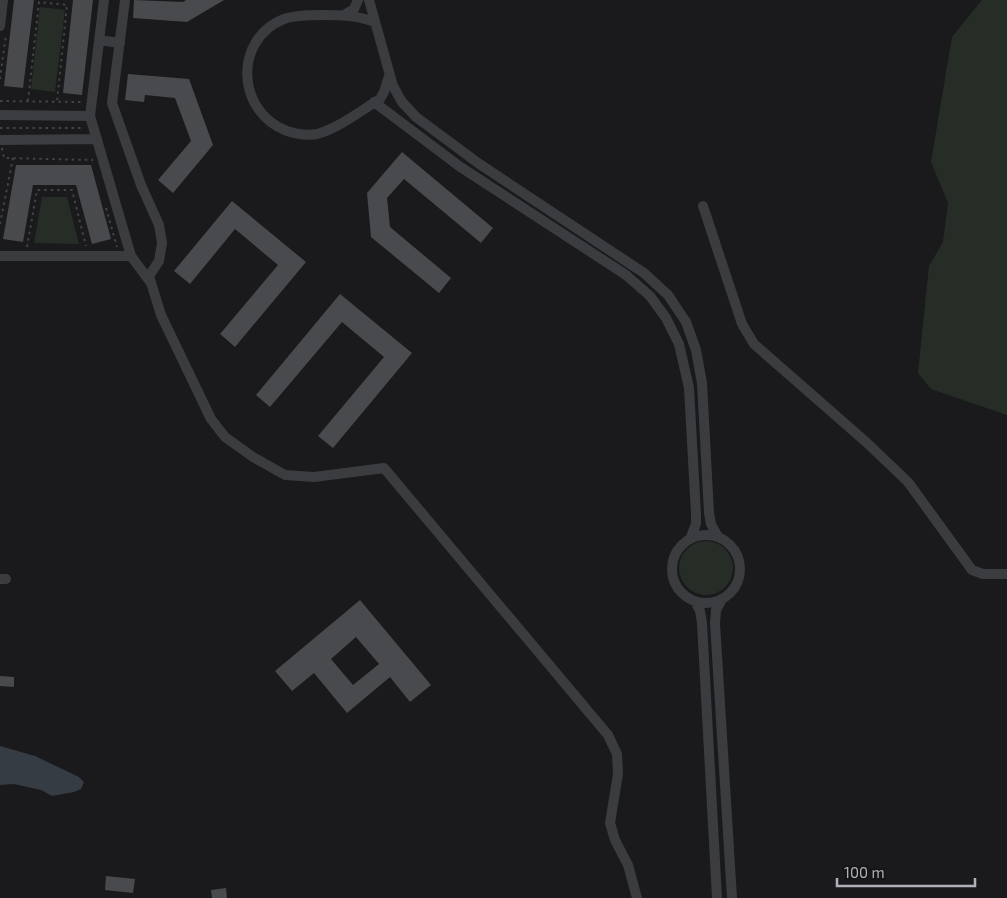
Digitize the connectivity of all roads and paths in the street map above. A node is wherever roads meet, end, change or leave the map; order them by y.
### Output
1 (3, 0) edge
2 (104, 0) edge
3 (125, 0) edge
4 (358, 0) edge
5 (369, 0) edge
6 (344, 15) junction
7 (374, 22) junction
8 (3, 28) edge
9 (99, 40) junction
10 (120, 42) junction
11 (390, 76) junction
12 (0, 79) edge
13 (0, 101) edge
14 (28, 101) junction
15 (57, 102) junction
16 (84, 102) dead end
17 (374, 102) junction
18 (0, 115) edge
19 (90, 116) junction
20 (0, 127) edge
21 (94, 127) junction
22 (97, 139) junction
23 (1, 140) edge
24 (13, 158) junction
25 (95, 168) dead end
26 (105, 204) dead end
27 (703, 206) dead end
28 (0, 224) edge
29 (27, 247) dead end
30 (87, 248) dead end
31 (0, 256) edge
32 (119, 256) junction
33 (131, 256) junction
34 (151, 284) junction
35 (718, 537) junction
36 (690, 539) junction
37 (1007, 574) edge
38 (722, 598) junction
39 (695, 601) junction
40 (637, 898) edge
41 (717, 898) edge
42 (732, 898) edge

1 - 8 street
2 - 9 street
3 - 10 street
4 - 6 street
5 - 7 street
6 - 7 street
6 - 17 street
7 - 11 street
8 - 12 path
9 - 10 street
9 - 19 street
10 - 34 street
11 - 17 street
11 - 35 street
13 - 14 path
14 - 15 path
14 - 15 path
15 - 16 path
17 - 36 street
18 - 19 street
19 - 21 street
20 - 21 path
20 - 23 path
21 - 22 street
22 - 23 street
22 - 33 street
23 - 24 path
24 - 25 path
24 - 28 path
26 - 32 path
27 - 37 street
29 - 30 path
31 - 32 street
32 - 33 street
33 - 34 street
34 - 40 street
35 - 36 street
35 - 38 street
36 - 39 street
38 - 39 street
38 - 42 street
39 - 41 street

